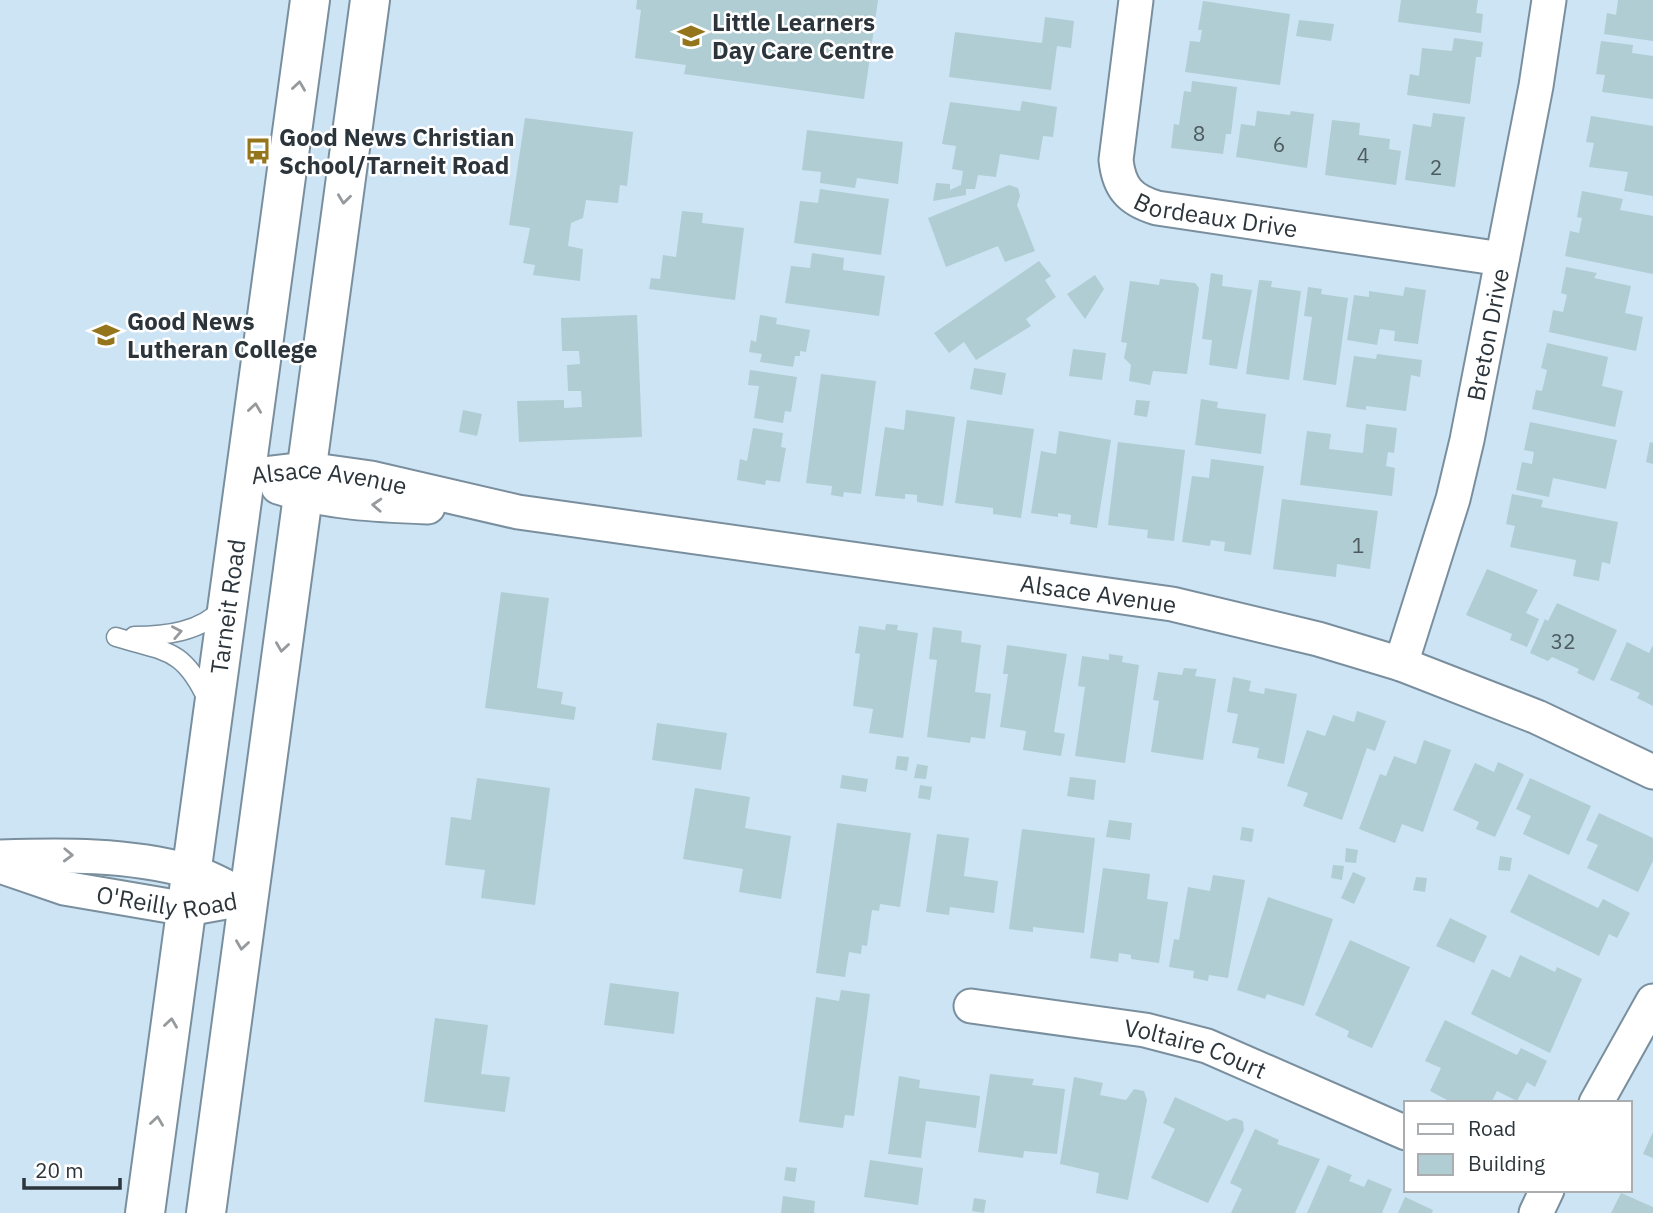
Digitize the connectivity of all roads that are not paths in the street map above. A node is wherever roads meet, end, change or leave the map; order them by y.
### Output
1 (310, 0) edge
2 (370, 0) edge
3 (1136, 0) edge
4 (1549, 0) edge
5 (1502, 259) junction
6 (246, 476) junction
7 (306, 482) junction
8 (228, 603) junction
9 (1401, 664) junction
10 (213, 712) junction
11 (1653, 772) edge
12 (0, 857) edge
13 (0, 866) edge
14 (191, 871) junction
15 (248, 898) junction
16 (187, 909) junction
17 (1653, 1001) edge
18 (971, 1006) dead end
19 (1597, 1101) edge
20 (1404, 1132) edge
21 (145, 1213) edge
22 (206, 1213) edge

6 -> 1 main road, Tarneit Road
2 -> 7 main road
3 - 5 street, Bordeaux Drive
4 - 5 street, Breton Drive
5 - 9 street, Breton Drive
6 - 7 street, Alsace Avenue
6 - 8 main road, Tarneit Road
7 - 9 street, Alsace Avenue
7 -> 15 main road
8 - 10 main road, Tarneit Road
10 -> 8 lane
9 - 11 street, Alsace Avenue
10 - 14 main road, Tarneit Road
12 -> 14 street, O'Reilly Road
13 - 16 street, O'Reilly Road
14 - 15 street, O'Reilly Road
14 - 16 main road, Tarneit Road
15 - 16 street, O'Reilly Road
15 -> 22 main road
21 -> 16 main road, Tarneit Road
17 - 19 street
18 - 20 street, Voltaire Court

